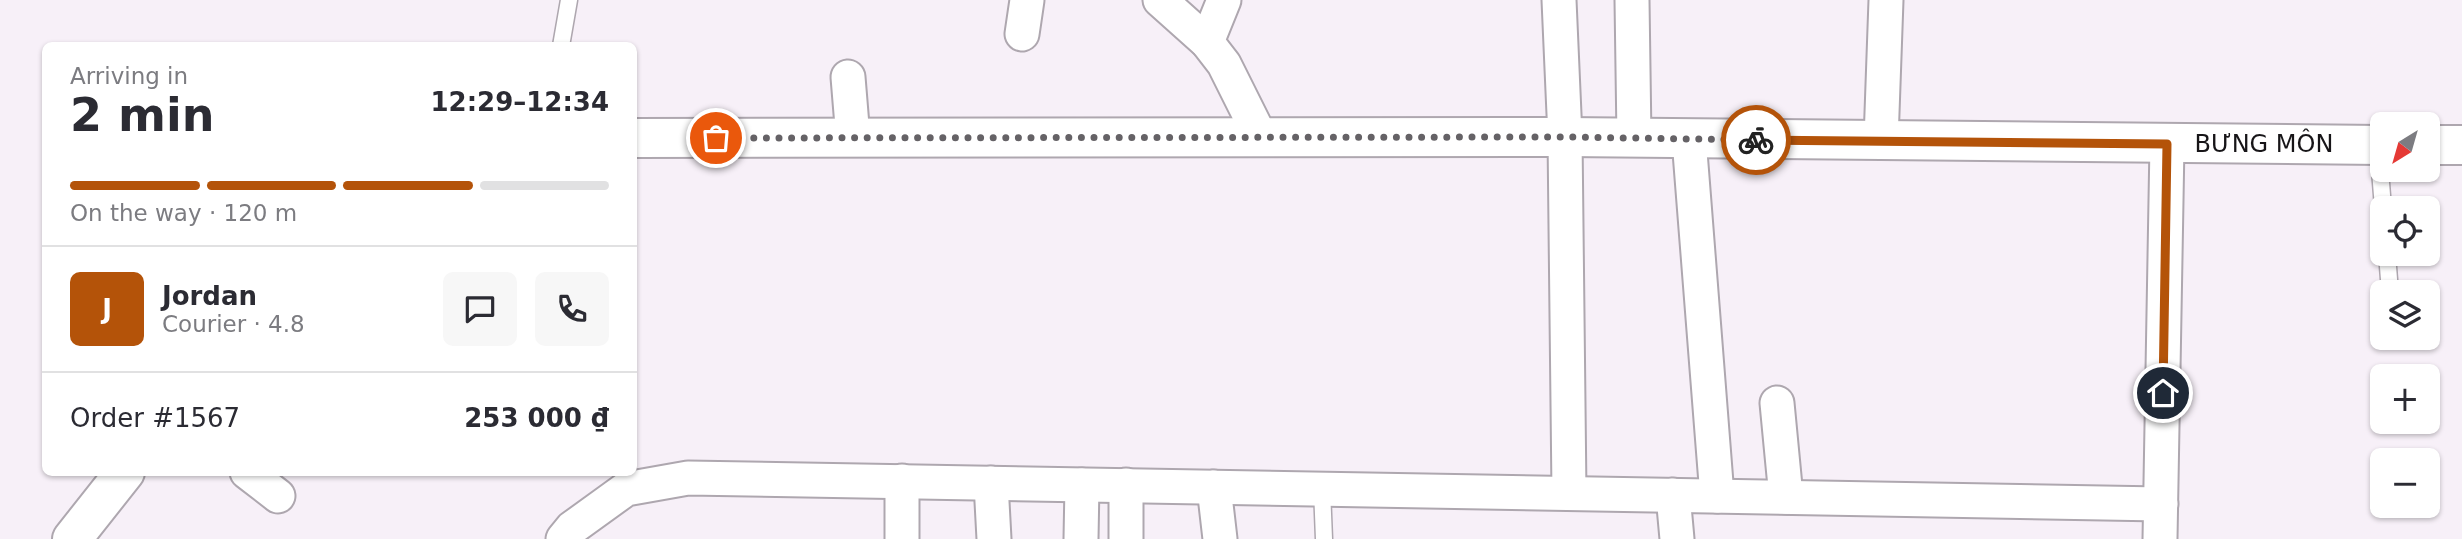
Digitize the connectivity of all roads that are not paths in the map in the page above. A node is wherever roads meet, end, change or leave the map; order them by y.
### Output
1 (569, 0) edge
2 (1027, 0) edge
3 (1160, 0) edge
4 (1224, 0) edge
5 (1559, 0) edge
6 (1632, 0) edge
7 (1886, 0) edge
8 (1022, 34) dead end
9 (562, 42) edge
10 (1207, 42) junction
11 (848, 77) dead end
12 (1565, 137) junction
13 (637, 138) edge
14 (853, 138) junction
15 (1261, 138) junction
16 (1634, 138) junction
17 (1689, 139) junction
18 (1881, 141) junction
19 (2167, 144) junction
20 (2370, 145) edge
21 (2440, 145) edge
22 (2462, 145) edge
23 (1777, 403) dead end
24 (122, 476) edge
25 (252, 476) edge
26 (902, 481) junction
27 (991, 483) junction
28 (1082, 485) junction
29 (1126, 485) junction
30 (1214, 487) junction
31 (1322, 489) junction
32 (1569, 493) junction
33 (1673, 495) junction
34 (278, 496) dead end
35 (1717, 496) junction
36 (1786, 497) junction
37 (2161, 504) junction
38 (83, 532) edge
39 (563, 539) edge
40 (902, 539) edge
41 (994, 539) edge
42 (1082, 539) edge
43 (1126, 539) edge
44 (1220, 539) edge
45 (1324, 539) edge
46 (1677, 539) edge
47 (2160, 539) edge

1 - 9 lane
2 - 8 street
3 - 10 street
4 - 10 street
5 - 12 street
6 - 16 street
7 - 18 street
10 - 15 street
11 - 14 street
12 - 15 street, BƯNG MÔN
12 - 16 street, BƯNG MÔN
12 - 32 street
13 - 14 street, BƯNG MÔN
14 - 15 street, BƯNG MÔN
16 - 17 street, BƯNG MÔN
17 - 18 street, BƯNG MÔN
17 - 35 street
18 - 19 street, BƯNG MÔN
19 - 20 street, BƯNG MÔN
19 - 37 street
21 - 22 street
23 - 36 street
24 - 38 street
25 - 34 street
26 - 27 street
26 - 39 street
26 - 40 street
27 - 28 street
27 - 41 street
28 - 29 street
28 - 42 street
29 - 30 street
29 - 43 street
30 - 31 street
30 - 44 street
31 - 32 street
31 - 45 lane
32 - 33 street
33 - 35 street
33 - 46 street
35 - 36 street
36 - 37 street
37 - 47 street

